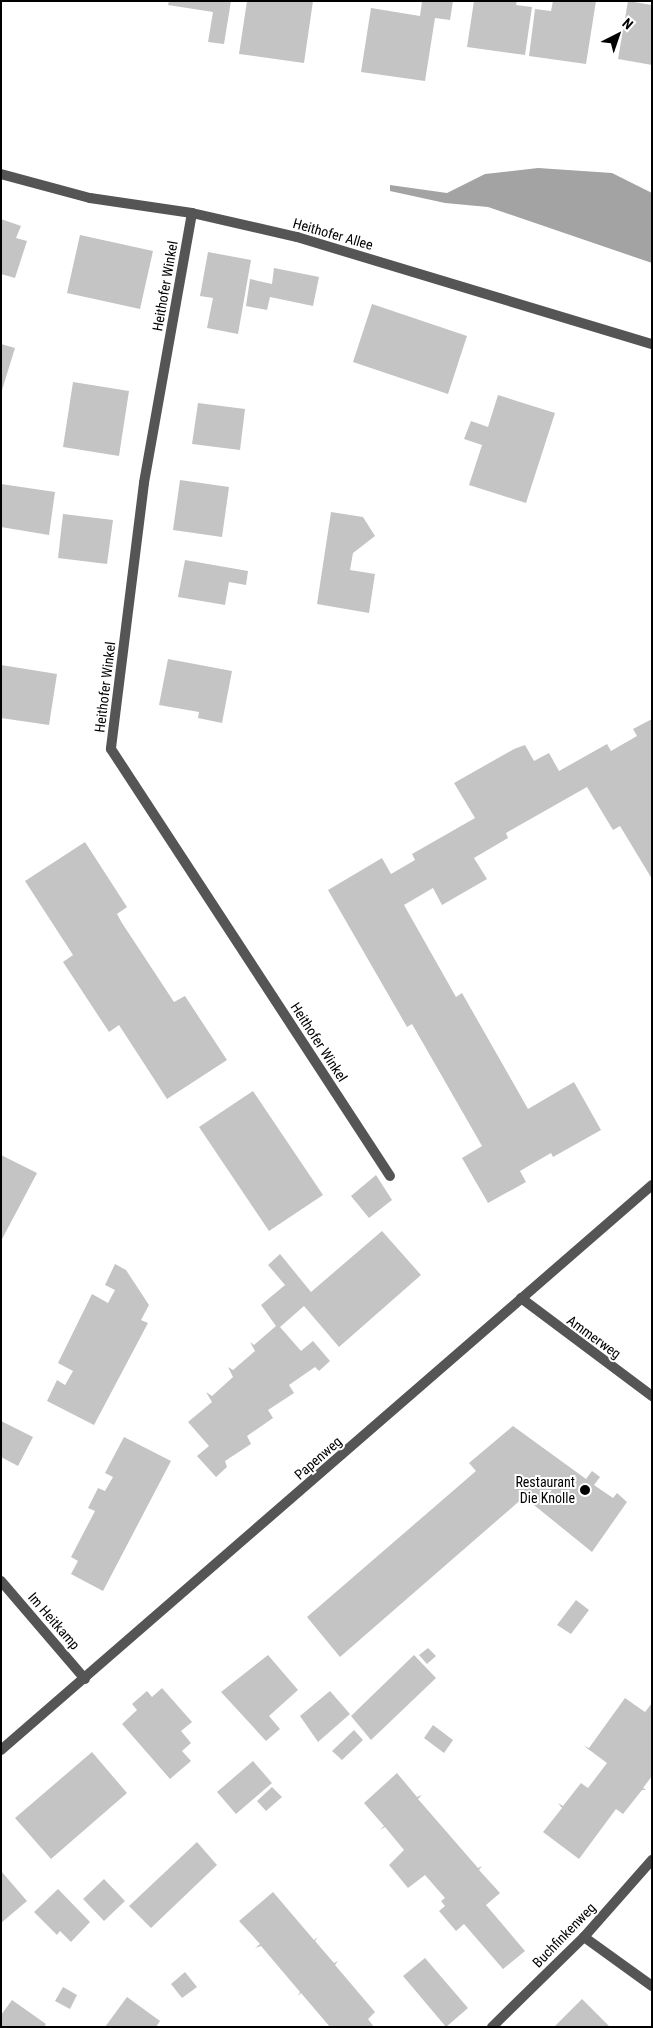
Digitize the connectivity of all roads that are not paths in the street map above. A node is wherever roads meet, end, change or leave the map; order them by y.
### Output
1 (1, 174) edge
2 (192, 213) junction
3 (652, 344) edge
4 (390, 1176) dead end
5 (652, 1185) edge
6 (521, 1298) junction
7 (652, 1396) edge
8 (1, 1581) edge
9 (85, 1678) junction
10 (1, 1750) edge
11 (652, 1860) edge
12 (584, 1936) junction
13 (652, 1986) edge
14 (492, 2027) edge

1 - 2 street, Heithofer Allee
2 - 3 street, Heithofer Allee
2 - 4 street, Heithofer Winkel
5 - 6 street, Papenweg
6 - 7 street, Ammerweg
6 - 9 street, Papenweg
8 - 9 street, Im Heitkamp
9 - 10 street, Papenweg
11 - 12 street, Buchfinkenweg
12 - 13 street
12 - 14 street, Buchfinkenweg

